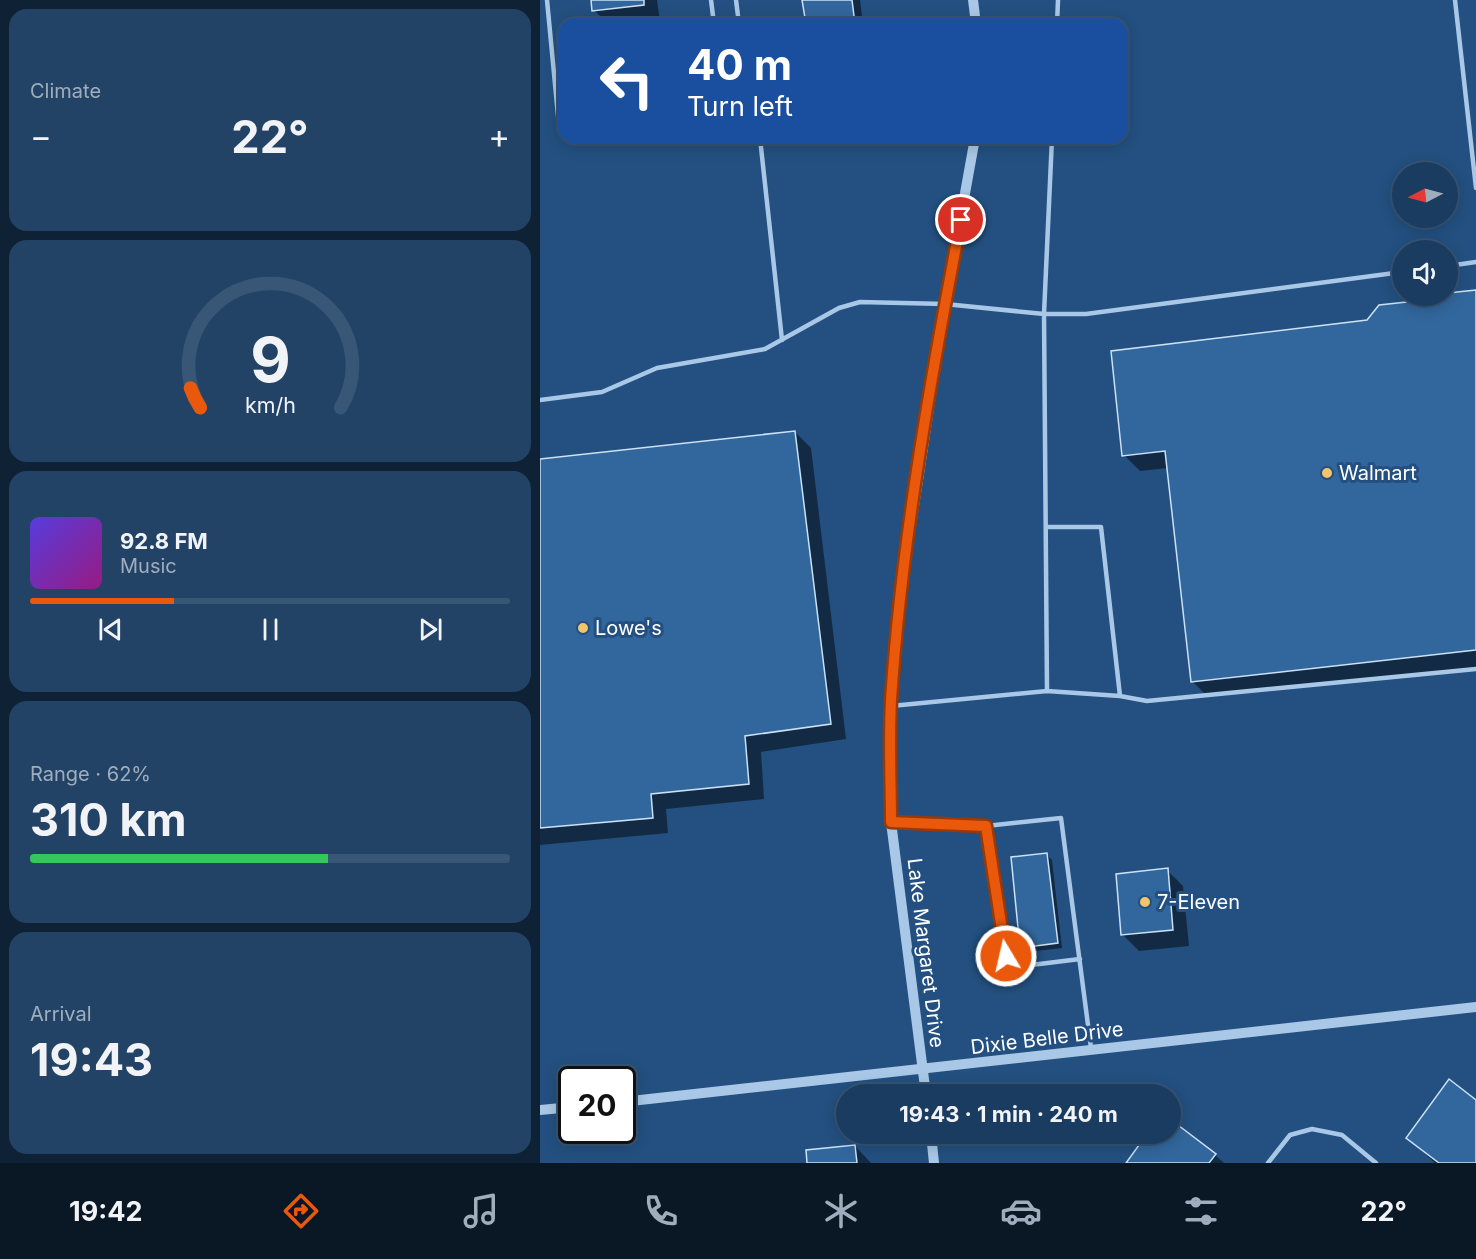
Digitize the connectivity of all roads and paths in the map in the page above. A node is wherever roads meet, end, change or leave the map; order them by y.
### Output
1 (547, 0) edge
2 (711, 0) edge
3 (736, 0) edge
4 (973, 0) edge
5 (1058, 0) edge
6 (1455, 0) edge
7 (713, 18) edge
8 (738, 18) edge
9 (975, 18) edge
10 (1057, 18) edge
11 (558, 116) edge
12 (761, 144) edge
13 (974, 144) edge
14 (1052, 144) edge
15 (1476, 188) edge
16 (1476, 262) edge
17 (1458, 265) edge
18 (1392, 273) edge
19 (945, 304) junction
20 (1044, 314) junction
21 (782, 340) junction
22 (540, 400) edge
23 (1046, 527) junction
24 (1476, 669) edge
25 (1047, 691) junction
26 (1120, 696) junction
27 (891, 706) junction
28 (891, 822) junction
29 (986, 826) junction
30 (1080, 959) junction
31 (1476, 1007) edge
32 (1092, 1051) junction
33 (923, 1070) junction
34 (925, 1084) edge
35 (636, 1101) edge
36 (558, 1108) edge
37 (540, 1110) edge
38 (932, 1144) edge
39 (934, 1163) edge
40 (1268, 1163) edge
41 (1377, 1163) edge

1 - 11 lane
2 - 7 lane
3 - 8 lane
4 - 9 street
5 - 10 lane
6 - 15 lane
12 - 21 lane
13 - 19 street, Lake Margaret Drive
14 - 20 lane
16 - 17 lane
18 - 20 lane
19 - 20 lane
19 - 21 lane
19 - 27 street, Lake Margaret Drive
20 - 23 lane
21 - 22 lane
23 - 25 lane
23 - 26 lane
24 - 26 lane
25 - 26 lane
25 - 27 lane
27 - 28 street, Lake Margaret Drive
28 - 29 lane
28 - 33 street, Lake Margaret Drive
29 - 30 lane
29 - 30 lane
30 - 32 lane
31 - 32 street, Dixie Belle Drive
32 - 33 street, Dixie Belle Drive
33 - 34 street, Lake Margaret Drive
33 - 35 street, Dixie Belle Drive
36 - 37 street
38 - 39 street
40 - 41 lane

